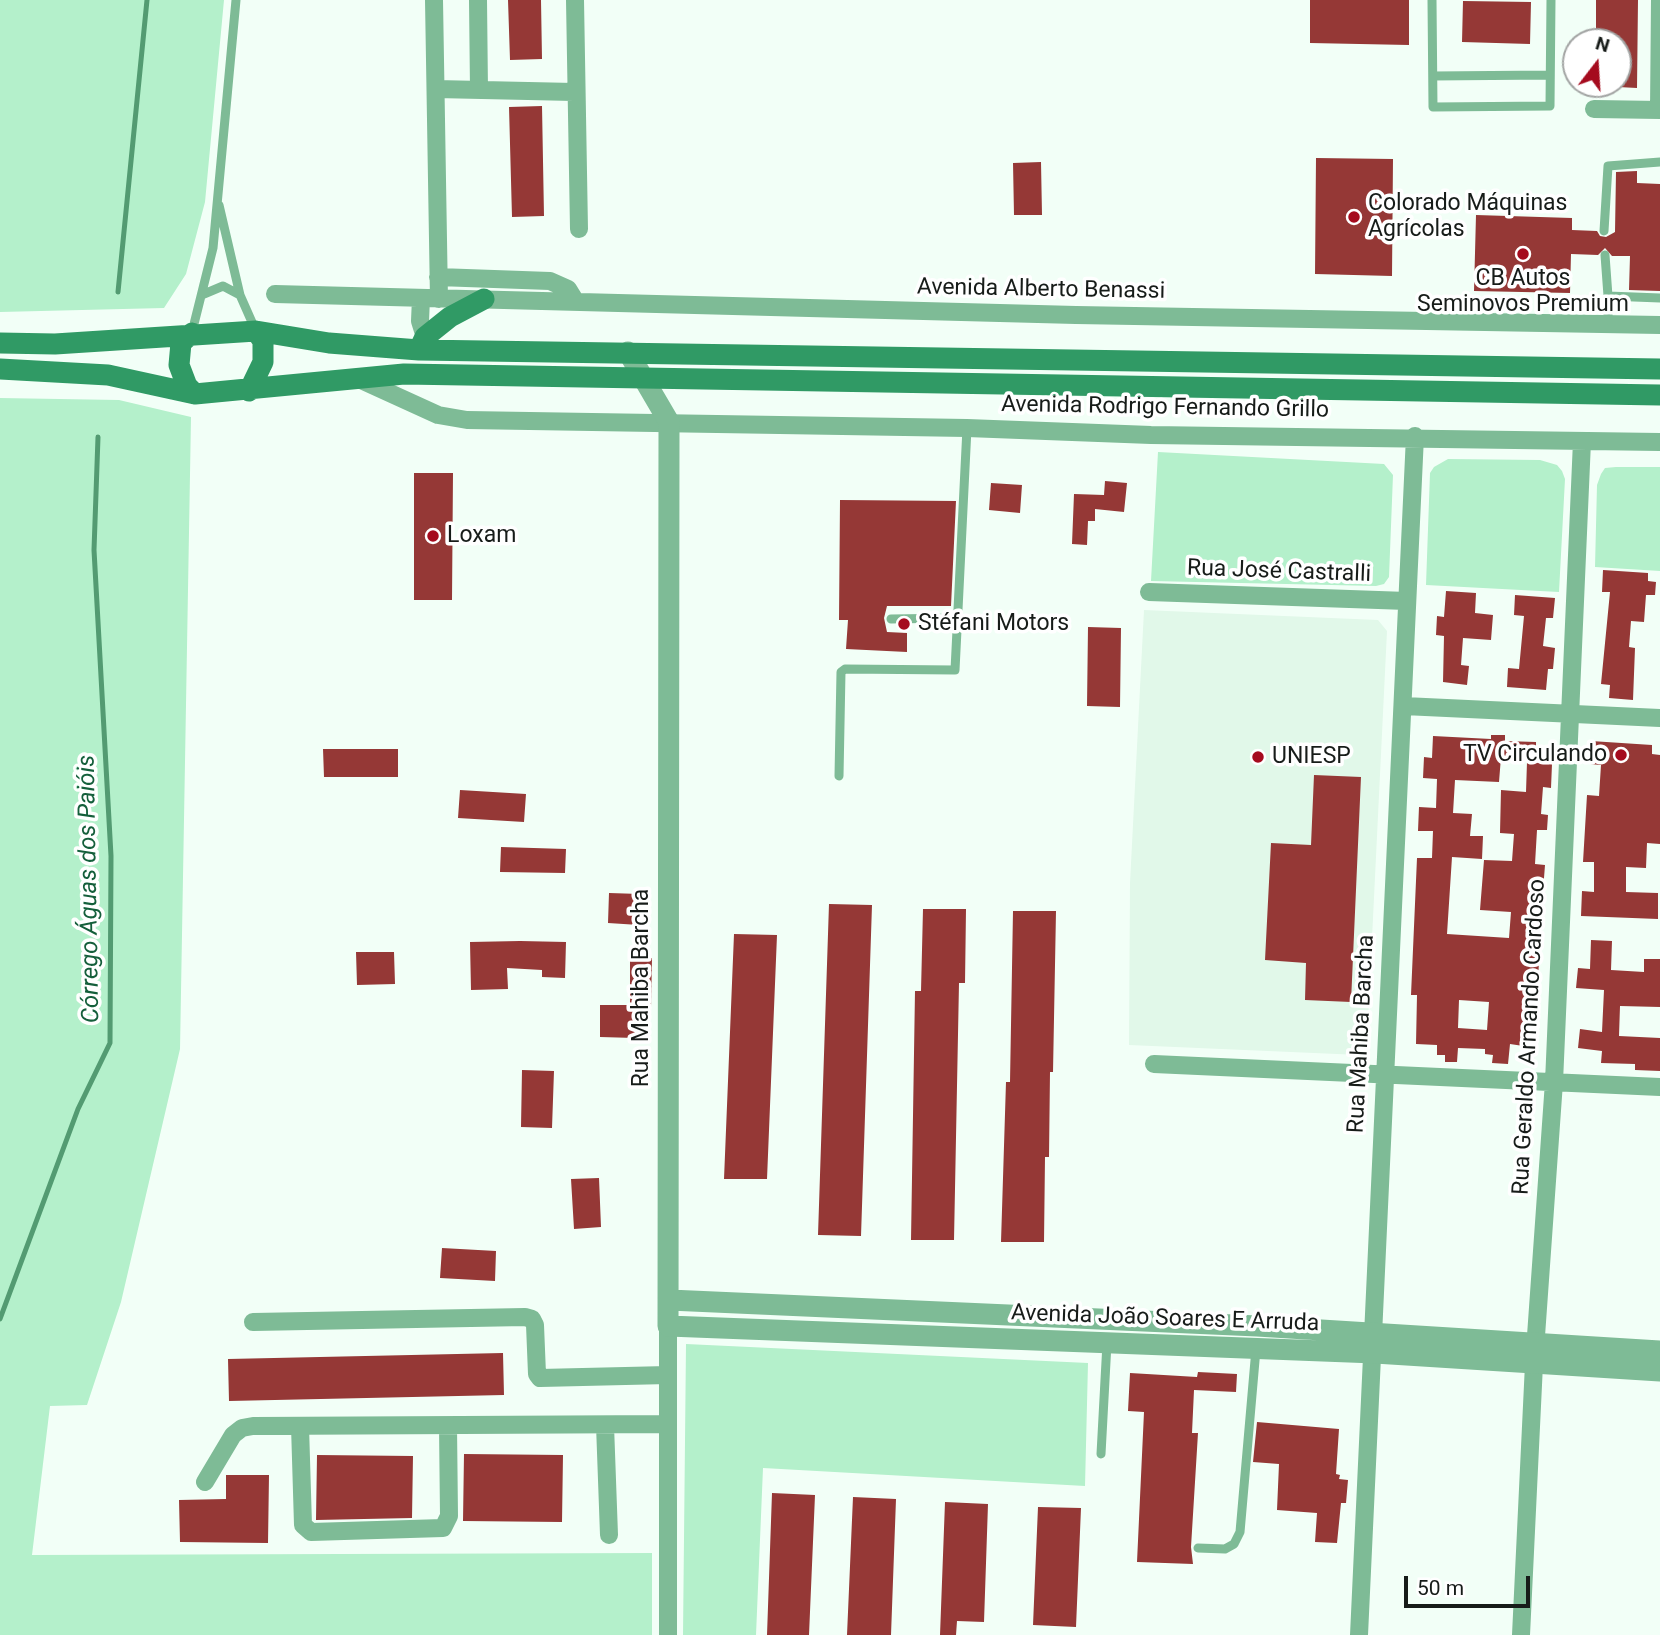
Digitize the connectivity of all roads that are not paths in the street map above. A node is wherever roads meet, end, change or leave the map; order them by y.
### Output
1 (236, 0) edge
2 (434, 0) edge
3 (478, 0) edge
4 (575, 0) edge
5 (1432, 0) edge
6 (1551, 0) edge
7 (1660, 0) edge
8 (1550, 75) junction
9 (1433, 76) junction
10 (436, 89) junction
11 (479, 90) junction
12 (574, 92) junction
13 (1594, 109) dead end
14 (1660, 110) edge
15 (1660, 162) edge
16 (217, 197) junction
17 (579, 229) dead end
18 (1604, 232) dead end
19 (1605, 255) dead end
20 (438, 277) junction
21 (204, 293) junction
22 (275, 294) dead end
23 (240, 295) junction
24 (1608, 296) junction
25 (430, 298) junction
26 (1660, 298) edge
27 (484, 299) junction
28 (576, 302) junction
29 (1608, 324) junction
30 (1660, 324) edge
31 (256, 331) junction
32 (192, 333) junction
33 (0, 343) edge
34 (422, 343) junction
35 (628, 352) junction
36 (0, 369) edge
37 (1660, 369) edge
38 (359, 379) junction
39 (646, 379) junction
40 (249, 391) junction
41 (195, 394) junction
42 (1631, 394) junction
43 (1660, 395) edge
44 (1660, 412) edge
45 (669, 422) junction
46 (967, 428) junction
47 (1415, 436) junction
48 (1582, 440) junction
49 (1660, 442) edge
50 (1149, 592) dead end
51 (1407, 601) junction
52 (958, 618) junction
53 (891, 619) dead end
54 (1404, 706) junction
55 (1570, 714) junction
56 (1660, 718) edge
57 (839, 776) dead end
58 (1154, 1064) dead end
59 (1386, 1074) junction
60 (1555, 1082) junction
61 (1660, 1087) edge
62 (669, 1300) junction
63 (823, 1305) junction
64 (253, 1322) dead end
65 (668, 1326) junction
66 (1256, 1326) junction
67 (822, 1332) junction
68 (1334, 1341) junction
69 (1107, 1343) junction
70 (1375, 1343) junction
71 (1256, 1349) junction
72 (1660, 1351) edge
73 (1535, 1353) junction
74 (1660, 1371) edge
75 (668, 1375) junction
76 (668, 1424) junction
77 (605, 1425) junction
78 (300, 1426) junction
79 (448, 1426) junction
80 (1101, 1454) dead end
81 (205, 1482) dead end
82 (609, 1535) dead end
83 (1198, 1548) dead end
84 (668, 1635) edge
85 (1359, 1635) edge
86 (1521, 1635) edge

1 - 16 lane
2 - 10 street
3 - 11 street
4 - 12 street
5 - 9 lane
6 - 8 lane
7 - 14 street
8 - 9 lane
8 - 9 lane
10 - 11 street
10 - 20 street
11 - 12 street
12 - 17 street
13 - 14 street
15 - 18 lane
16 - 21 lane
16 - 23 lane
19 - 24 lane
20 - 25 street
20 - 28 street
21 - 23 lane
21 - 32 lane
22 - 25 street, Avenida Alberto Benassi
23 - 31 lane
24 - 26 lane
24 - 29 lane
25 - 27 street, Avenida Alberto Benassi
25 - 34 street
27 - 28 street, Avenida Alberto Benassi
27 - 34 main road
28 - 29 street, Avenida Alberto Benassi
29 - 30 street, Avenida Alberto Benassi
31 - 32 main road
31 - 34 main road
31 - 40 main road
32 - 33 main road
32 - 41 main road
34 - 35 main road
35 - 37 main road
35 - 39 street, Rua Mahiba Barcha
36 - 41 main road
38 - 39 main road
38 - 40 main road
38 - 45 street, Avenida Rodrigo Fernando Grillo
39 - 42 main road
39 - 45 street, Rua Mahiba Barcha
40 - 41 main road
42 - 43 main road
42 - 44 main road
45 - 46 street, Avenida Rodrigo Fernando Grillo
45 - 62 street, Rua Mahiba Barcha
46 - 47 street, Avenida Rodrigo Fernando Grillo
46 - 52 lane
47 - 48 street, Avenida Rodrigo Fernando Grillo
47 - 51 street, Rua Mahiba Barcha
48 - 49 street, Avenida Rodrigo Fernando Grillo
48 - 55 street, Rua Geraldo Armando Cardoso
50 - 51 street, Rua José Castralli
51 - 54 street, Rua Mahiba Barcha
52 - 53 lane
52 - 57 lane
54 - 55 street
54 - 59 street, Rua Mahiba Barcha
55 - 56 street
55 - 60 street, Rua Geraldo Armando Cardoso
58 - 59 street
59 - 60 street
59 - 70 street, Rua Mahiba Barcha
60 - 61 street
60 - 73 street, Rua Geraldo Armando Cardoso
62 - 63 street, Avenida João Soares E Arruda
62 - 65 street, Rua Mahiba Barcha
63 - 66 street, Avenida João Soares E Arruda
63 - 67 street
64 - 75 street
65 - 67 street, Avenida João Soares E Arruda
65 - 75 street, Rua Mahiba Barcha
66 - 68 street, Avenida João Soares E Arruda
66 - 71 street
67 - 69 street, Avenida João Soares E Arruda
68 - 70 street, Avenida João Soares E Arruda
68 - 71 street, Avenida João Soares E Arruda
69 - 71 street, Avenida João Soares E Arruda
69 - 80 lane
70 - 73 street, Avenida João Soares E Arruda
70 - 85 street, Rua Mahiba Barcha
71 - 83 lane
72 - 73 street, Avenida João Soares E Arruda
73 - 74 street, Avenida João Soares E Arruda
73 - 86 street, Rua Geraldo Armando Cardoso
75 - 76 street, Rua Mahiba Barcha
76 - 77 street
76 - 84 street, Rua Mahiba Barcha
77 - 79 street
77 - 82 street
78 - 79 street
78 - 79 street
78 - 81 street

